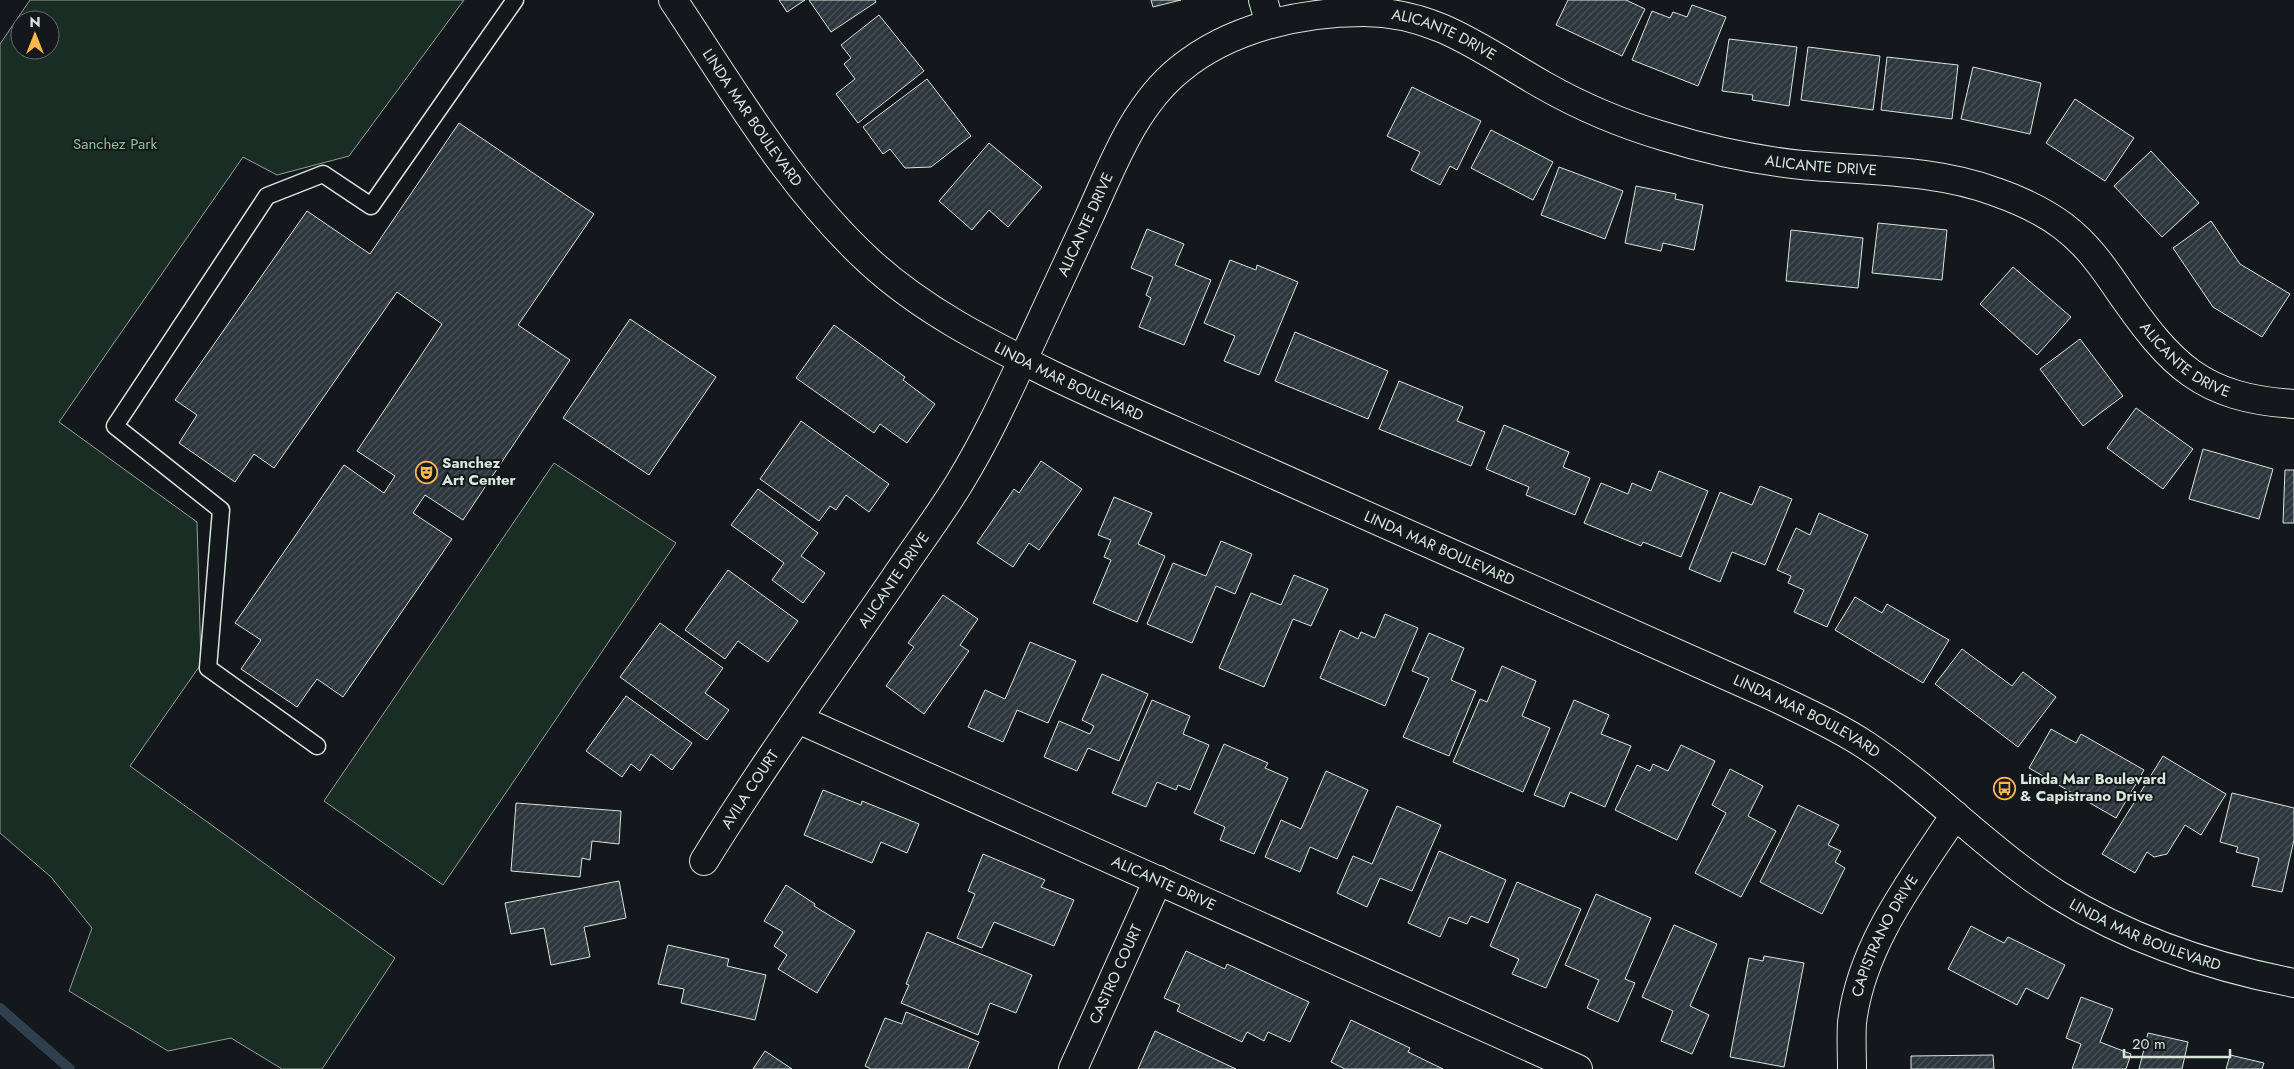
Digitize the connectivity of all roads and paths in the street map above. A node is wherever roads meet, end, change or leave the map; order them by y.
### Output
1 (515, 0) edge
2 (673, 0) edge
3 (1267, 12) edge
4 (1022, 360) junction
5 (2294, 404) edge
6 (798, 719) junction
7 (317, 746) dead end
8 (1955, 816) junction
9 (704, 861) dead end
10 (1158, 880) junction
11 (2294, 983) edge
12 (1544, 1062) edge
13 (1073, 1069) edge
14 (1578, 1069) edge
15 (1852, 1069) edge

1 - 7 lane
2 - 4 street, LINDA MAR BOULEVARD
3 - 4 street, ALICANTE DRIVE
3 - 5 street, ALICANTE DRIVE
4 - 6 street, ALICANTE DRIVE
4 - 8 street, LINDA MAR BOULEVARD
6 - 9 street, AVILA COURT
6 - 10 street, ALICANTE DRIVE
8 - 11 street, LINDA MAR BOULEVARD
8 - 15 street, CAPISTRANO DRIVE
10 - 12 street, ALICANTE DRIVE
10 - 13 street, CASTRO COURT
12 - 14 street, ALICANTE DRIVE

